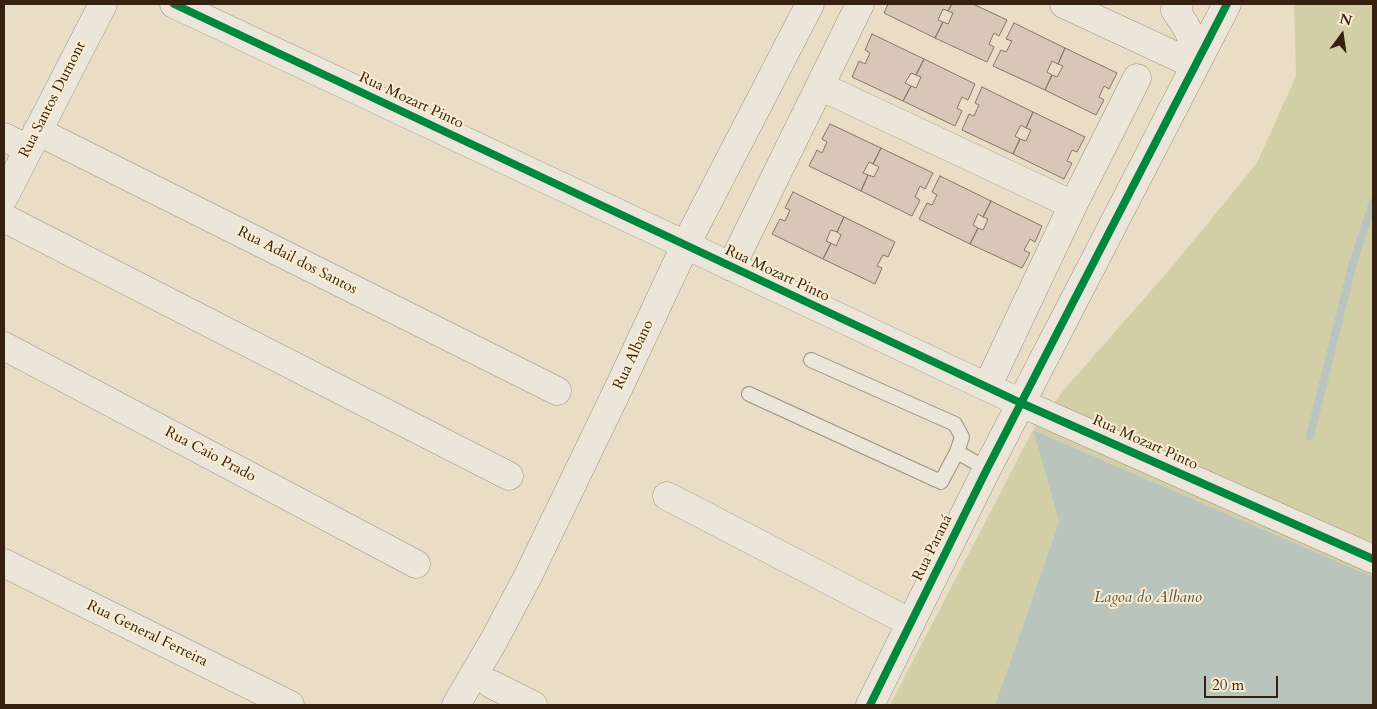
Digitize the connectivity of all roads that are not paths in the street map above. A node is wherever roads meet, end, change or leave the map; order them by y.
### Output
1 (103, 4) edge
2 (174, 4) edge
3 (810, 4) edge
4 (860, 4) edge
5 (1064, 4) edge
6 (1227, 4) edge
7 (1171, 6) edge
8 (1198, 59) junction
9 (1137, 78) dead end
10 (820, 86) junction
11 (4, 137) edge
12 (33, 140) junction
13 (4, 197) edge
14 (1073, 205) junction
15 (4, 218) edge
16 (685, 246) junction
17 (731, 267) junction
18 (4, 346) edge
19 (811, 360) dead end
20 (986, 387) junction
21 (557, 391) dead end
22 (749, 394) dead end
23 (1021, 403) junction
24 (958, 452) junction
25 (987, 469) junction
26 (509, 476) dead end
27 (667, 496) dead end
28 (1373, 559) edge
29 (4, 563) edge
30 (416, 564) dead end
31 (911, 623) junction
32 (491, 684) dead end
33 (290, 705) edge
34 (456, 705) edge
35 (533, 705) edge
36 (870, 705) edge

1 - 12 street, Rua Santos Dumont
2 - 16 street, Rua Mozart Pinto
3 - 16 street, Rua Albano
4 - 10 street
5 - 8 street
6 - 8 street, Rua Paraná
7 - 8 street
8 - 23 street, Rua Paraná
9 - 14 street
10 - 14 street
10 - 17 street
11 - 12 street, Rua Adail dos Santos
12 - 13 street, Rua Santos Dumont
12 - 21 street, Rua Adail dos Santos
14 - 20 street
15 - 26 street
16 - 17 street, Rua Mozart Pinto
16 - 34 street, Rua Albano
17 - 20 street, Rua Mozart Pinto
18 - 30 street, Rua Caio Prado
19 - 24 lane
20 - 23 street, Rua Mozart Pinto
22 - 24 lane
23 - 25 street, Rua Paraná
23 - 28 street, Rua Mozart Pinto
24 - 25 lane
25 - 31 street, Rua Paraná
27 - 31 street
29 - 33 street, Rua General Ferreira
31 - 36 street, Rua Paraná
32 - 35 street

